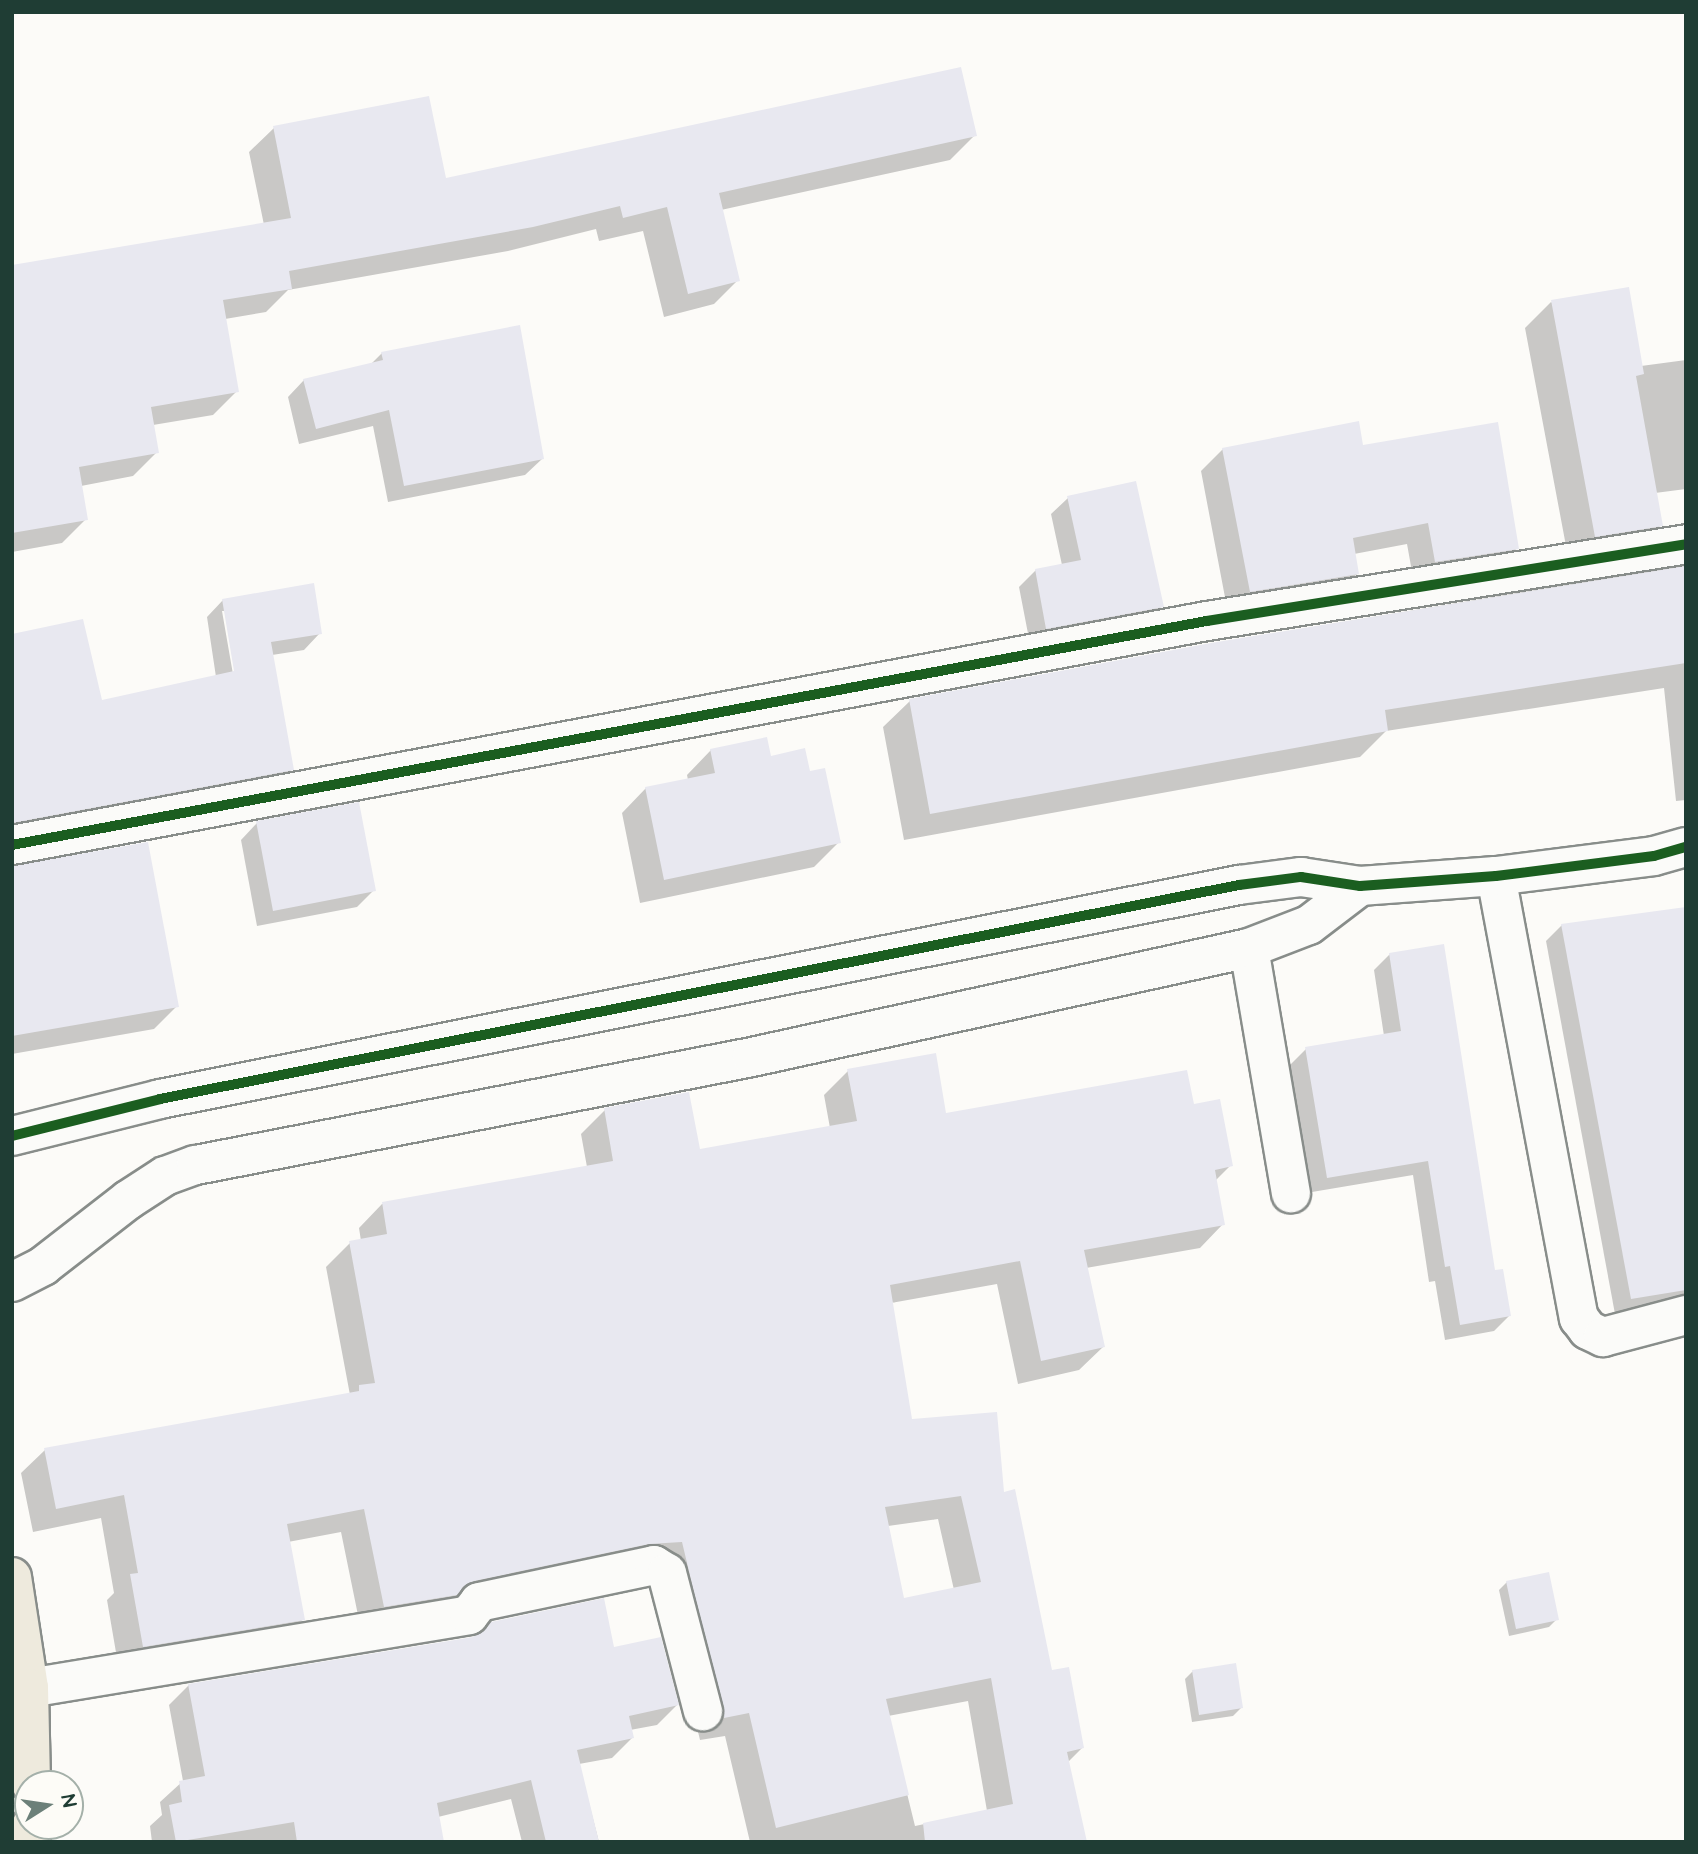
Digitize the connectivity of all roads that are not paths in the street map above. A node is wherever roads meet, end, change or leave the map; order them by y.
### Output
1 (1686, 544) edge
2 (12, 845) edge
3 (1686, 847) edge
4 (1496, 876) junction
5 (1360, 886) junction
6 (1249, 948) junction
7 (12, 1136) edge
8 (1291, 1193) dead end
9 (12, 1282) edge
10 (1686, 1315) edge
11 (12, 1577) edge
12 (29, 1688) junction
13 (703, 1711) dead end
14 (31, 1770) edge

1 - 2 street
3 - 4 street
4 - 5 street
4 - 10 street
5 - 6 street
5 - 7 street
6 - 8 street
6 - 9 street
11 - 12 highway
12 - 13 street
12 - 14 highway

